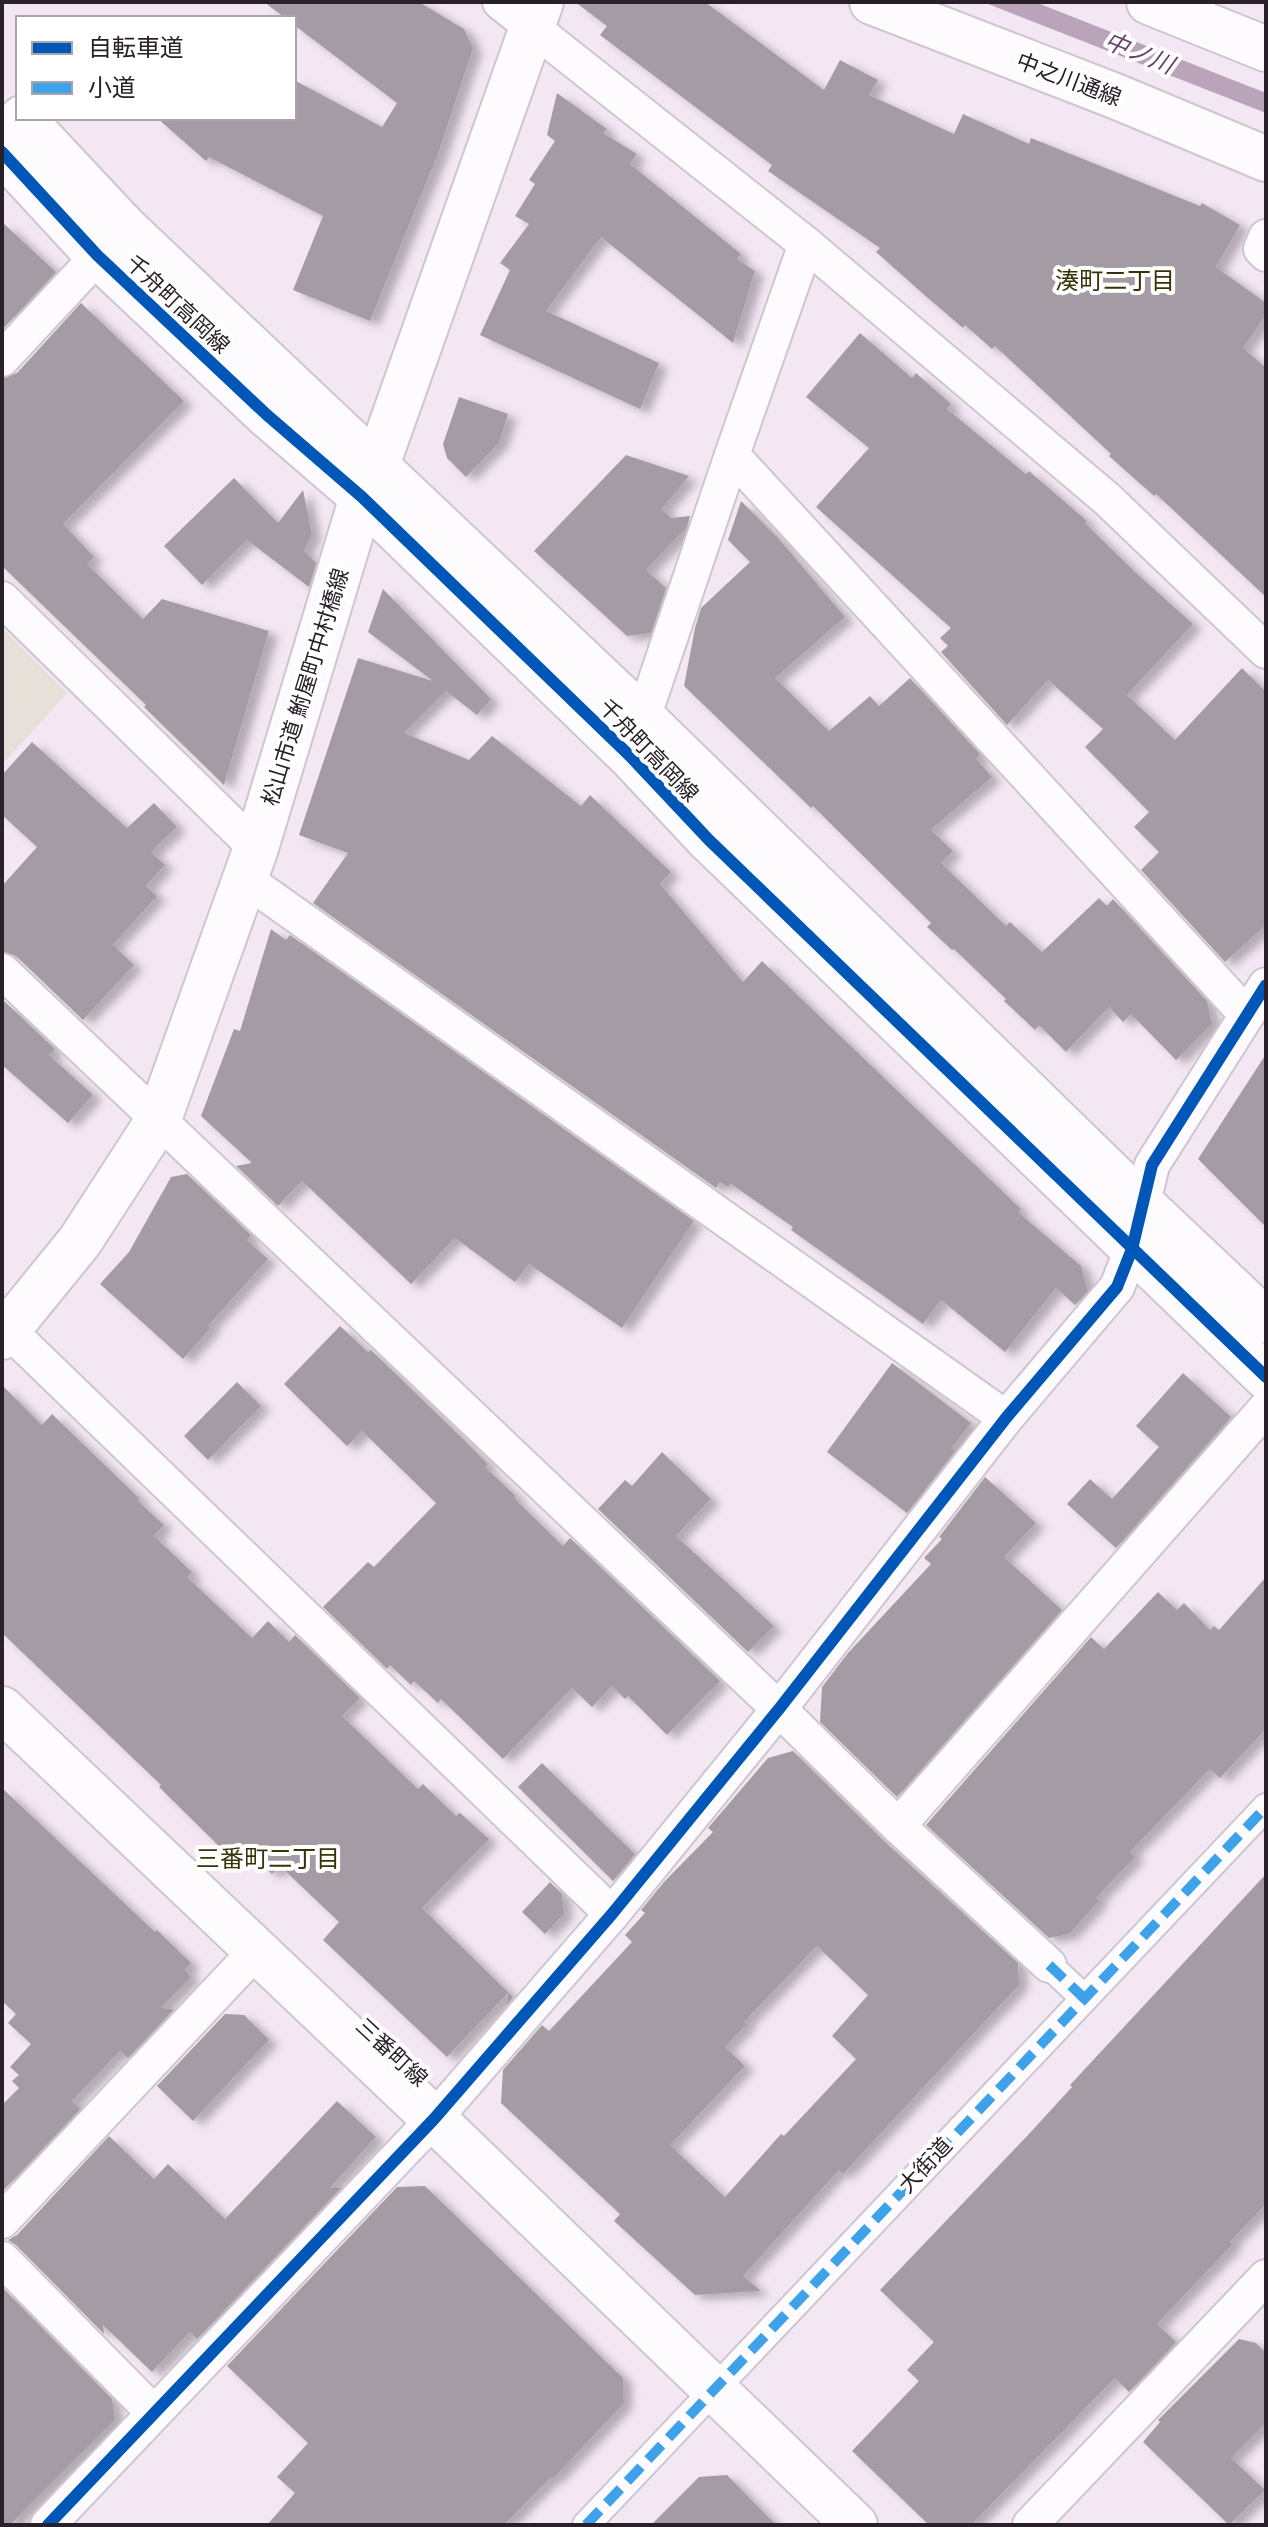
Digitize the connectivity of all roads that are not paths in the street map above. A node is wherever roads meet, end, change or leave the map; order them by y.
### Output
1 (872, 2) edge
2 (1168, 5) edge
3 (525, 11) edge
4 (1266, 49) edge
5 (23, 120) edge
6 (2, 152) edge
7 (1266, 159) edge
8 (1266, 237) edge
9 (111, 242) junction
10 (806, 244) junction
11 (1266, 254) edge
12 (2, 359) edge
13 (732, 455) junction
14 (369, 482) junction
15 (2, 599) edge
16 (1266, 651) edge
17 (637, 737) junction
18 (250, 863) junction
19 (2, 971) edge
20 (1266, 985) edge
21 (1247, 1015) junction
22 (159, 1119) junction
23 (1143, 1205) junction
24 (1132, 1249) junction
25 (1266, 1321) edge
26 (4, 1330) edge
27 (1266, 1377) edge
28 (1266, 1408) edge
29 (1006, 1418) junction
30 (2, 1709) edge
31 (779, 1709) junction
32 (1266, 1807) edge
33 (898, 1826) junction
34 (612, 1914) junction
35 (256, 1951) junction
36 (1049, 1965) joint
37 (1084, 1998) junction
38 (434, 2119) junction
39 (2, 2221) edge
40 (2, 2259) edge
41 (1259, 2298) edge
42 (714, 2389) junction
43 (153, 2412) junction
44 (48, 2525) edge
45 (586, 2525) edge
46 (855, 2525) edge
47 (1030, 2525) edge

1 - 7 street, 中之川通線
2 - 4 street
3 - 10 street
3 - 14 street, 松山市道 鮒屋町中村橋線
5 - 9 street, 千舟町高岡線
6 - 9 street, 千舟町高岡線
8 - 11 street
9 - 12 street
9 - 14 street, 千舟町高岡線
10 - 13 street
10 - 16 street
13 - 17 street
13 - 21 street
14 - 17 street, 千舟町高岡線
14 - 18 street, 松山市道 鮒屋町中村橋線
15 - 18 street
17 - 23 street, 千舟町高岡線
17 - 24 street, 千舟町高岡線
18 - 22 street, 松山市道 鮒屋町中村橋線
18 - 29 street
19 - 22 street
20 - 21 street
21 - 23 street
22 - 26 street, 松山市道 鮒屋町中村橋線
22 - 31 street
23 - 24 street
23 - 25 street, 千舟町高岡線
24 - 27 street, 千舟町高岡線
24 - 29 street
26 - 34 street
28 - 33 street
29 - 31 street
30 - 35 street, 三番町線
31 - 33 street
31 - 34 street
32 - 37 street, 大街道
33 - 36 street
34 - 38 street
35 - 38 street, 三番町線
35 - 39 street
36 - 37 street
37 - 42 street, 大街道
38 - 42 street, 三番町線
38 - 43 street
40 - 43 street
41 - 47 street
42 - 45 street, 大街道
42 - 46 street, 三番町線
43 - 44 street

